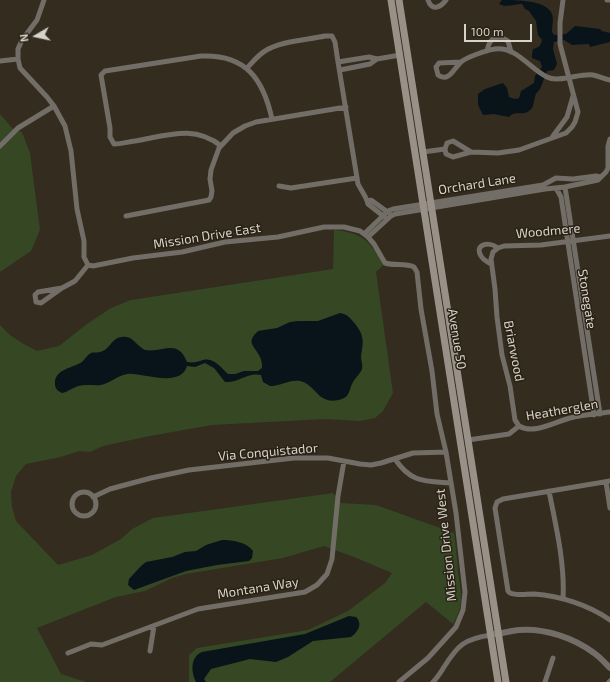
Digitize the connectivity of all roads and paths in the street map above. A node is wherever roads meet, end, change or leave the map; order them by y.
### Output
1 (44, 0) edge
2 (391, 0) edge
3 (399, 0) edge
4 (428, 0) edge
5 (446, 0) edge
6 (563, 0) edge
7 (487, 51) junction
8 (511, 52) junction
9 (400, 55) junction
10 (18, 59) junction
11 (377, 59) junction
12 (0, 61) edge
13 (338, 62) junction
14 (461, 62) junction
15 (247, 68) junction
16 (340, 70) junction
17 (568, 77) junction
18 (610, 80) edge
19 (573, 94) junction
20 (54, 106) junction
21 (346, 107) junction
22 (417, 113) junction
23 (272, 119) junction
24 (565, 120) junction
25 (573, 125) junction
26 (553, 137) junction
27 (610, 139) edge
28 (0, 146) edge
29 (221, 146) junction
30 (445, 148) junction
31 (423, 152) junction
32 (471, 152) junction
33 (601, 176) junction
34 (357, 178) junction
35 (562, 178) junction
36 (279, 186) dead end
37 (564, 187) junction
38 (556, 188) junction
39 (428, 206) junction
40 (387, 215) junction
41 (126, 216) dead end
42 (366, 235) junction
43 (610, 236) edge
44 (570, 241) junction
45 (498, 248) junction
46 (491, 256) joint
47 (491, 264) junction
48 (88, 265) junction
49 (62, 288) junction
50 (610, 412) edge
51 (597, 414) junction
52 (519, 426) junction
53 (468, 440) junction
54 (446, 452) junction
55 (395, 459) junction
56 (344, 461) junction
57 (608, 481) edge
58 (451, 483) junction
59 (550, 491) junction
60 (93, 497) junction
61 (610, 508) edge
62 (563, 599) junction
63 (610, 620) edge
64 (154, 626) junction
65 (498, 633) junction
66 (491, 635) junction
67 (150, 651) dead end
68 (68, 653) dead end
69 (553, 658) dead end
70 (610, 668) edge
71 (399, 682) edge
72 (433, 682) edge
73 (498, 682) edge
74 (506, 682) edge
75 (545, 682) edge

1 - 10 street
2 - 9 main road, Avenue 50
3 - 22 main road, Avenue 50
4 - 5 street
6 - 17 street
7 - 8 street
7 - 8 street
7 - 14 street
8 - 17 street
9 - 11 street
9 - 22 main road
9 - 39 main road, Avenue 50
10 - 12 street
10 - 20 street
11 - 13 street
11 - 16 street
13 - 15 street
13 - 16 street
14 - 14 street
15 - 23 street
15 - 29 street
16 - 21 street
17 - 18 street
17 - 19 street
19 - 24 street
19 - 25 street
20 - 28 street
20 - 48 street
21 - 23 street
21 - 34 street
22 - 31 main road, Avenue 50
23 - 29 street
24 - 25 street
24 - 26 street
25 - 26 street
26 - 32 street
27 - 33 street
29 - 41 street
30 - 31 street
30 - 32 street
30 - 32 street
31 - 39 main road, Avenue 50
33 - 35 street, Orchard Lane
33 - 37 street, Orchard Lane
34 - 36 street
34 - 40 street
35 - 37 street, Stonegate
35 - 39 street, Orchard Lane
37 - 38 street, Orchard Lane
37 - 44 street, Stonegate
38 - 39 street, Orchard Lane
38 - 44 street, Stonegate
39 - 40 street, Orchard Lane
39 - 53 main road, Avenue 50
39 - 66 main road, Avenue 50
40 - 42 street
42 - 48 street, Mission Drive East
42 - 54 street
43 - 44 street, Woodmere
44 - 45 street, Woodmere
44 - 51 street, Stonegate
45 - 46 street, Woodmere
45 - 47 street
46 - 47 street, Briarwood
47 - 52 street, Briarwood
48 - 49 street
49 - 49 street
50 - 51 street, Heatherglen
51 - 52 street, Heatherglen
52 - 53 street
53 - 65 main road, Avenue 50
54 - 55 street, Via Conquistador
54 - 58 street, Mission Drive West
55 - 56 street, Via Conquistador
55 - 58 street
56 - 60 street, Via Conquistador
56 - 64 street, Montana Way
57 - 59 street
57 - 61 street
58 - 71 street, Mission Drive West
59 - 62 street
59 - 62 street
60 - 60 street
62 - 63 street
64 - 67 street
64 - 68 street, Montana Way
65 - 66 street
65 - 70 street
65 - 74 main road, Avenue 50
66 - 72 street
66 - 73 main road, Avenue 50
69 - 75 street

